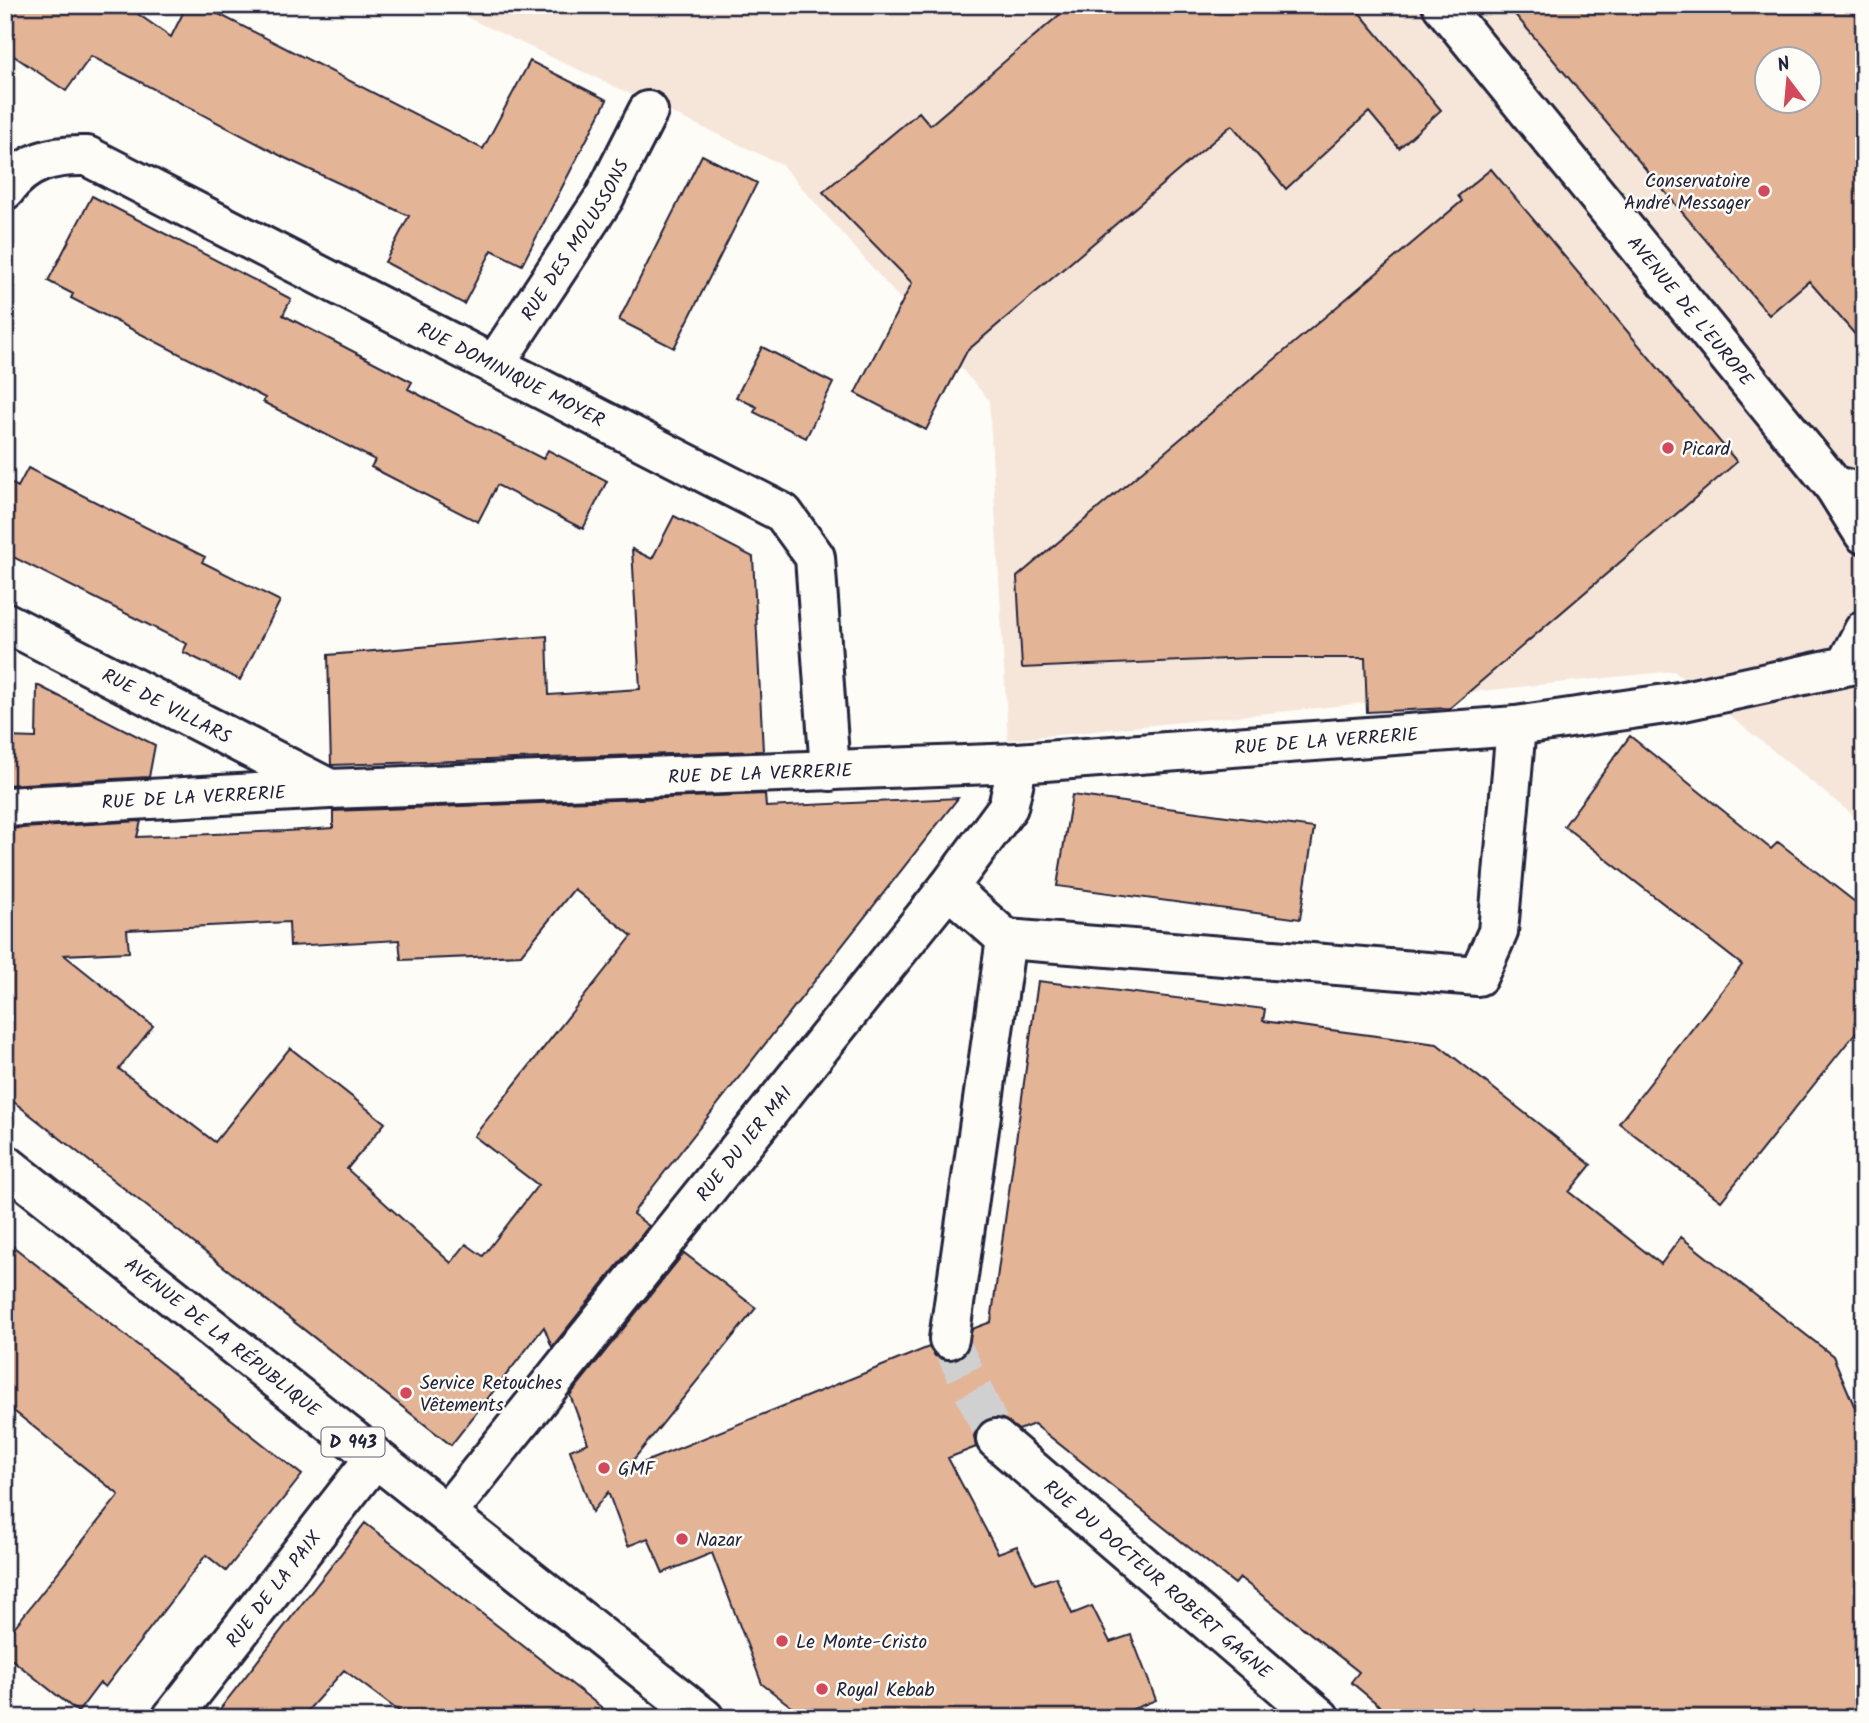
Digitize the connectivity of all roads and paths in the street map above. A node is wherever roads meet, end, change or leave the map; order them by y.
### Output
1 (1442, 5) edge
2 (648, 111) dead end
3 (9, 174) edge
4 (494, 365) junction
5 (1849, 490) edge
6 (1864, 534) edge
7 (5, 622) edge
8 (1864, 629) edge
9 (1855, 664) edge
10 (1516, 726) junction
11 (1018, 763) junction
12 (830, 771) junction
13 (330, 789) junction
14 (5, 807) edge
15 (948, 888) junction
16 (1006, 939) junction
17 (5, 1164) edge
18 (949, 1339) tunnel mouth
19 (996, 1439) tunnel mouth
20 (374, 1459) junction
21 (447, 1513) junction
22 (172, 1718) edge
23 (704, 1718) edge
24 (1320, 1718) edge

1 - 5 street, AVENUE DE L'EUROPE
2 - 4 street, RUE DES MOLUSSONS
3 - 4 street, RUE DOMINIQUE MOYER
4 - 12 street, RUE DOMINIQUE MOYER
5 - 6 street, AVENUE DE L'EUROPE
7 - 13 street, RUE DE VILLARS
8 - 9 street
9 - 10 street, RUE DE LA VERRERIE
10 - 11 street, RUE DE LA VERRERIE
10 - 16 street
11 - 12 street, RUE DE LA VERRERIE
11 - 15 street, RUE DU 1ER MAI
12 - 13 street, RUE DE LA VERRERIE
13 - 14 street, RUE DE LA VERRERIE
15 - 16 street
15 - 21 street, RUE DU 1ER MAI
16 - 18 street
17 - 20 street, AVENUE DE LA RÉPUBLIQUE / D 943
19 - 24 street, RUE DU DOCTEUR ROBERT GAGNE
20 - 21 street, AVENUE DE LA RÉPUBLIQUE / D 943
20 - 22 street, RUE DE LA PAIX
21 - 23 street, AVENUE DE LA RÉPUBLIQUE / D 943

